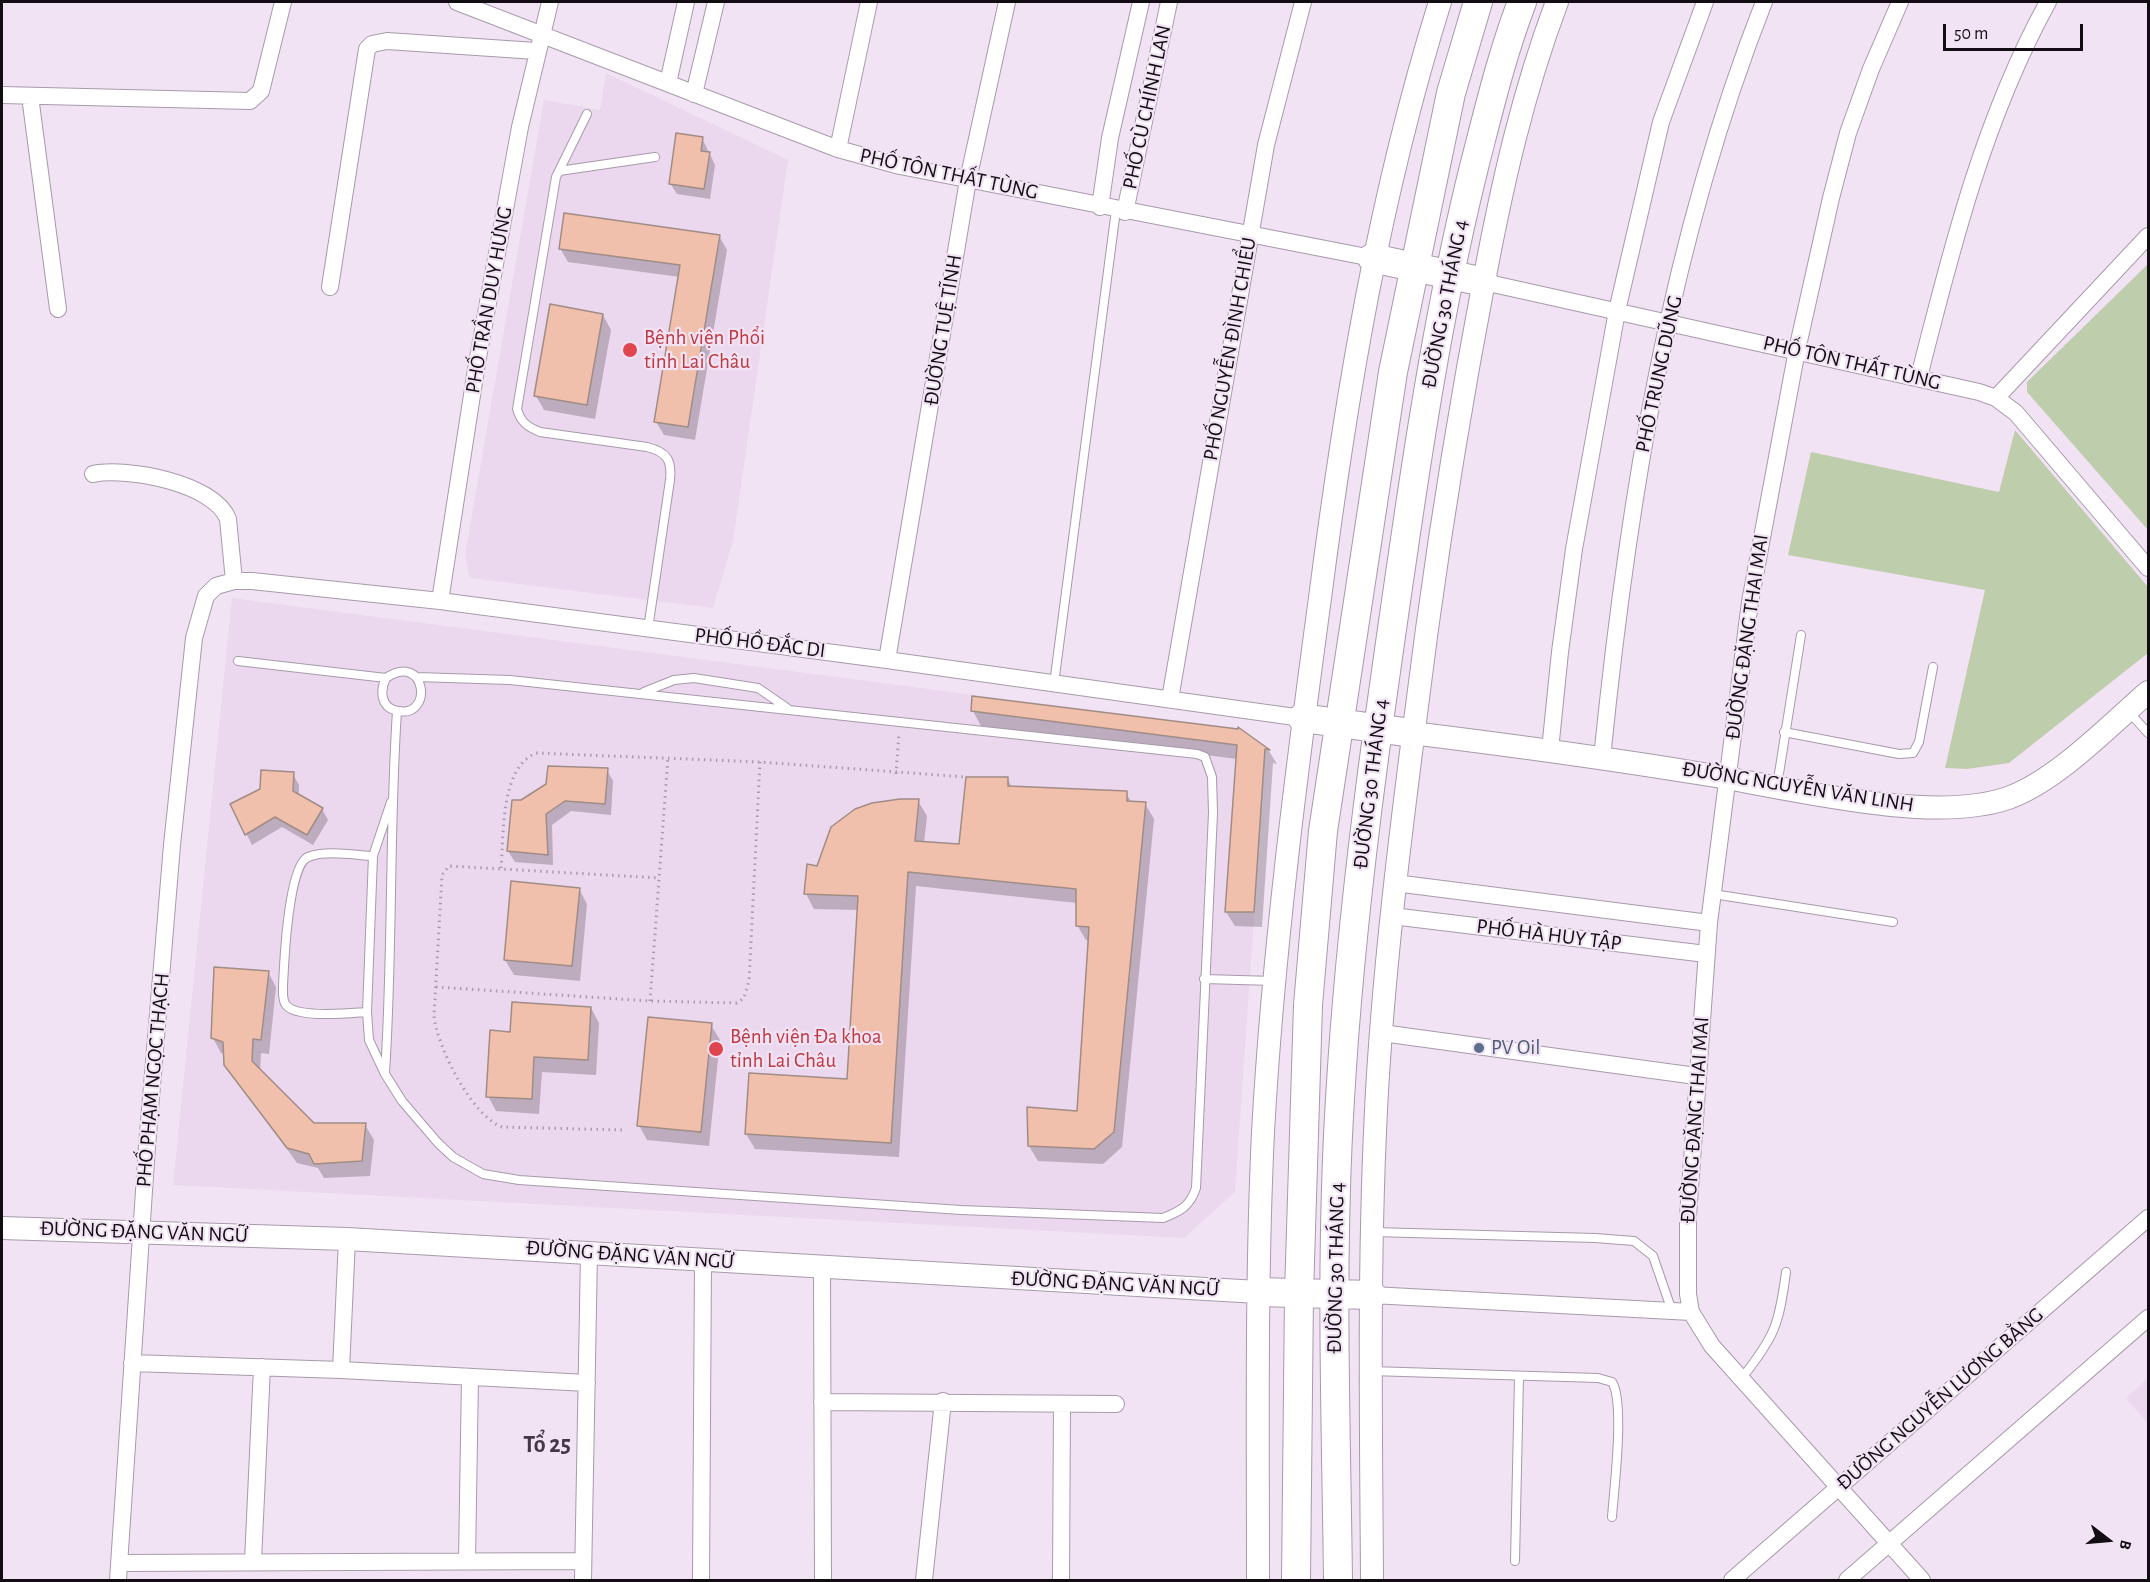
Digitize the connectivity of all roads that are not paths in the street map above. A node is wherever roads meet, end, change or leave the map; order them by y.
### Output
1 (283, 2) edge
2 (550, 2) edge
3 (686, 2) edge
4 (716, 2) edge
5 (869, 2) edge
6 (1007, 2) edge
7 (1141, 2) edge
8 (1169, 2) edge
9 (1303, 2) edge
10 (1440, 2) edge
11 (1478, 2) edge
12 (1522, 2) edge
13 (1557, 2) edge
14 (1705, 2) edge
15 (1764, 2) edge
16 (1900, 2) edge
17 (2048, 2) edge
18 (463, 3) edge
19 (542, 33) junction
20 (536, 51) junction
21 (668, 83) junction
22 (694, 93) junction
23 (2, 95) edge
24 (30, 96) junction
25 (587, 114) dead end
26 (838, 149) junction
27 (655, 157) dead end
28 (560, 171) junction
29 (968, 180) junction
30 (1114, 209) junction
31 (1250, 234) junction
32 (2148, 236) edge
33 (1372, 258) junction
34 (1413, 267) junction
35 (1449, 276) junction
36 (1484, 282) junction
37 (330, 287) dead end
38 (58, 309) dead end
39 (1617, 311) junction
40 (1668, 322) junction
41 (1797, 350) junction
42 (1919, 377) junction
43 (1996, 398) junction
44 (93, 474) dead end
45 (2148, 567) edge
46 (234, 581) junction
47 (216, 586) joint
48 (440, 601) junction
49 (648, 629) junction
50 (1801, 635) dead end
51 (887, 660) junction
52 (238, 661) dead end
53 (1934, 667) dead end
54 (417, 677) junction
55 (386, 678) junction
56 (1053, 684) junction
57 (2148, 692) edge
58 (641, 693) junction
59 (1170, 699) junction
60 (788, 708) junction
61 (2127, 710) junction
62 (397, 711) junction
63 (1302, 718) junction
64 (1339, 724) junction
65 (1377, 729) junction
66 (1784, 732) junction
67 (2148, 733) edge
68 (1412, 734) junction
69 (1551, 750) junction
70 (1602, 758) junction
71 (1728, 777) junction
72 (1777, 786) junction
73 (391, 802) junction
74 (373, 856) junction
75 (1395, 883) junction
76 (1713, 894) junction
77 (1392, 916) junction
78 (1893, 922) dead end
79 (1709, 923) junction
80 (1706, 954) junction
81 (1204, 980) junction
82 (1275, 981) junction
83 (367, 1012) junction
84 (1382, 1033) junction
85 (385, 1074) junction
86 (1696, 1076) junction
87 (2148, 1218) edge
88 (2, 1228) edge
89 (141, 1231) junction
90 (1372, 1232) junction
91 (347, 1239) junction
92 (589, 1252) junction
93 (703, 1260) junction
94 (822, 1269) junction
95 (1786, 1272) dead end
96 (1258, 1292) junction
97 (1299, 1294) junction
98 (1334, 1295) junction
99 (1372, 1295) junction
100 (1672, 1312) junction
101 (1691, 1312) junction
102 (2148, 1318) edge
103 (132, 1363) junction
104 (262, 1367) junction
105 (341, 1370) junction
106 (1371, 1371) junction
107 (470, 1377) junction
108 (1519, 1377) junction
109 (1742, 1378) junction
110 (586, 1383) junction
111 (943, 1401) junction
112 (822, 1402) junction
113 (1062, 1404) junction
114 (1116, 1404) dead end
115 (1839, 1487) junction
116 (1612, 1517) dead end
117 (1891, 1543) junction
118 (467, 1560) junction
119 (253, 1561) junction
120 (583, 1561) junction
121 (1515, 1561) dead end
122 (119, 1563) junction
123 (118, 1581) edge
124 (582, 1581) edge
125 (701, 1581) edge
126 (822, 1581) edge
127 (924, 1581) edge
128 (1061, 1581) edge
129 (1258, 1581) edge
130 (1296, 1581) edge
131 (1338, 1581) edge
132 (1372, 1581) edge
133 (1732, 1581) edge
134 (1847, 1581) edge
135 (1922, 1581) edge

1 - 24 street
2 - 19 street, PHỐ TRẦN DUY HƯNG
3 - 21 street
4 - 22 street
5 - 26 street
6 - 29 street, ĐƯỜNG TUỆ TĨNH
7 - 30 street, PHỐ CÙ CHÍNH LAN
8 - 30 street, PHỐ CÙ CHÍNH LAN
9 - 31 street, PHỐ NGUYỄN ĐÌNH CHIỂU
10 - 33 street
11 - 34 highway, ĐƯỜNG 30 THÁNG 4
12 - 35 highway, ĐƯỜNG 30 THÁNG 4
13 - 36 street, ĐƯỜNG 30 THÁNG 4
14 - 39 street
15 - 40 street, PHỐ TRUNG DŨNG
16 - 41 street, ĐƯỜNG ĐẶNG THAI MAI
17 - 42 street
18 - 19 street, PHỐ TÔN THẤT TÙNG
19 - 20 street, PHỐ TRẦN DUY HƯNG
19 - 21 street, PHỐ TÔN THẤT TÙNG
20 - 37 street
20 - 48 street, PHỐ TRẦN DUY HƯNG
21 - 22 street, PHỐ TÔN THẤT TÙNG
22 - 26 street, PHỐ TÔN THẤT TÙNG
23 - 24 street
24 - 38 street
25 - 28 lane
26 - 29 street, PHỐ TÔN THẤT TÙNG
27 - 28 lane
28 - 49 lane
29 - 30 street, PHỐ TÔN THẤT TÙNG
29 - 51 street, ĐƯỜNG TUỆ TĨNH
30 - 31 street, PHỐ TÔN THẤT TÙNG
30 - 56 lane
31 - 33 street, PHỐ TÔN THẤT TÙNG
31 - 59 street, PHỐ NGUYỄN ĐÌNH CHIỂU
32 - 43 street
33 - 34 highway
33 - 63 street
34 - 35 highway
34 - 64 highway, ĐƯỜNG 30 THÁNG 4
35 - 36 highway
35 - 65 highway, ĐƯỜNG 30 THÁNG 4
36 - 39 street, PHỐ TÔN THẤT TÙNG
36 - 68 street, ĐƯỜNG 30 THÁNG 4
39 - 40 street, PHỐ TÔN THẤT TÙNG
39 - 69 street
40 - 41 street, PHỐ TÔN THẤT TÙNG
40 - 70 street, PHỐ TRUNG DŨNG
41 - 42 street, PHỐ TÔN THẤT TÙNG
41 - 71 street, ĐƯỜNG ĐẶNG THAI MAI
42 - 43 street, PHỐ TÔN THẤT TÙNG
43 - 45 street, PHỐ TÔN THẤT TÙNG
44 - 46 street
46 - 47 street, PHỐ HỒ ĐẮC DI
46 - 48 street, PHỐ HỒ ĐẮC DI
47 - 89 street, PHỐ PHẠM NGỌC THẠCH
48 - 49 street, PHỐ HỒ ĐẮC DI
49 - 51 street, PHỐ HỒ ĐẮC DI
50 - 66 lane
51 - 56 street, PHỐ HỒ ĐẮC DI
52 - 55 lane
53 - 66 lane
54 - 55 lane
54 - 58 lane
54 - 62 lane
55 - 62 lane
56 - 59 street, PHỐ HỒ ĐẮC DI
57 - 61 street, ĐƯỜNG NGUYỄN VĂN LINH
58 - 60 lane
58 - 60 lane
59 - 63 street, PHỐ HỒ ĐẮC DI
60 - 81 lane
61 - 67 lane
61 - 72 street, ĐƯỜNG NGUYỄN VĂN LINH
62 - 73 lane
63 - 64 highway
63 - 82 street
64 - 65 highway
64 - 97 highway, ĐƯỜNG 30 THÁNG 4
65 - 68 highway
65 - 98 highway, ĐƯỜNG 30 THÁNG 4
66 - 72 lane
68 - 69 street, ĐƯỜNG NGUYỄN VĂN LINH
68 - 75 street, ĐƯỜNG 30 THÁNG 4
69 - 70 street, ĐƯỜNG NGUYỄN VĂN LINH
70 - 71 street, ĐƯỜNG NGUYỄN VĂN LINH
71 - 72 street, ĐƯỜNG NGUYỄN VĂN LINH
71 - 76 street, ĐƯỜNG ĐẶNG THAI MAI
73 - 74 lane
73 - 85 lane
74 - 83 lane
74 - 83 lane
75 - 77 street, ĐƯỜNG 30 THÁNG 4
75 - 79 street, PHỐ HÀ HUY TẬP
76 - 78 lane
76 - 79 street, ĐƯỜNG ĐẶNG THAI MAI
77 - 80 street, PHỐ HÀ HUY TẬP
77 - 84 street, ĐƯỜNG 30 THÁNG 4
79 - 80 street, ĐƯỜNG ĐẶNG THAI MAI
80 - 86 street, ĐƯỜNG ĐẶNG THAI MAI
81 - 82 lane
81 - 85 lane
82 - 96 street
83 - 85 lane
84 - 86 street
84 - 90 street, ĐƯỜNG 30 THÁNG 4
86 - 101 street, ĐƯỜNG ĐẶNG THAI MAI
87 - 115 street, ĐƯỜNG NGUYỄN LƯƠNG BẰNG
88 - 89 street, ĐƯỜNG ĐẶNG VĂN NGỮ
89 - 91 street, ĐƯỜNG ĐẶNG VĂN NGỮ
89 - 103 street, PHỐ PHẠM NGỌC THẠCH
90 - 99 street, ĐƯỜNG 30 THÁNG 4
90 - 100 lane
91 - 92 street, ĐƯỜNG ĐẶNG VĂN NGỮ
91 - 105 street
92 - 93 street, ĐƯỜNG ĐẶNG VĂN NGỮ
92 - 110 street
93 - 94 street, ĐƯỜNG ĐẶNG VĂN NGỮ
93 - 125 street
94 - 96 street, ĐƯỜNG ĐẶNG VĂN NGỮ
94 - 112 street
95 - 109 lane
96 - 97 highway
96 - 129 street
97 - 98 highway
97 - 130 highway, ĐƯỜNG 30 THÁNG 4
98 - 99 highway
98 - 131 highway, ĐƯỜNG 30 THÁNG 4
99 - 100 street
99 - 106 street, ĐƯỜNG 30 THÁNG 4
100 - 101 street
101 - 109 street, ĐƯỜNG ĐẶNG THAI MAI
102 - 117 street
103 - 104 street
103 - 122 street, PHỐ PHẠM NGỌC THẠCH
104 - 105 street
104 - 119 street
105 - 107 street
106 - 108 lane
106 - 132 street, ĐƯỜNG 30 THÁNG 4
107 - 110 street
107 - 118 street
108 - 116 lane
108 - 121 lane
109 - 115 street, ĐƯỜNG ĐẶNG THAI MAI
110 - 120 street
111 - 112 street
111 - 113 street
111 - 127 street
112 - 126 street
113 - 114 street
113 - 128 street
115 - 117 street, ĐƯỜNG ĐẶNG THAI MAI
115 - 133 street, ĐƯỜNG NGUYỄN LƯƠNG BẰNG
117 - 134 street
117 - 135 street, ĐƯỜNG ĐẶNG THAI MAI
118 - 119 street
118 - 120 street
119 - 122 street
120 - 124 street
122 - 123 street, PHỐ PHẠM NGỌC THẠCH

